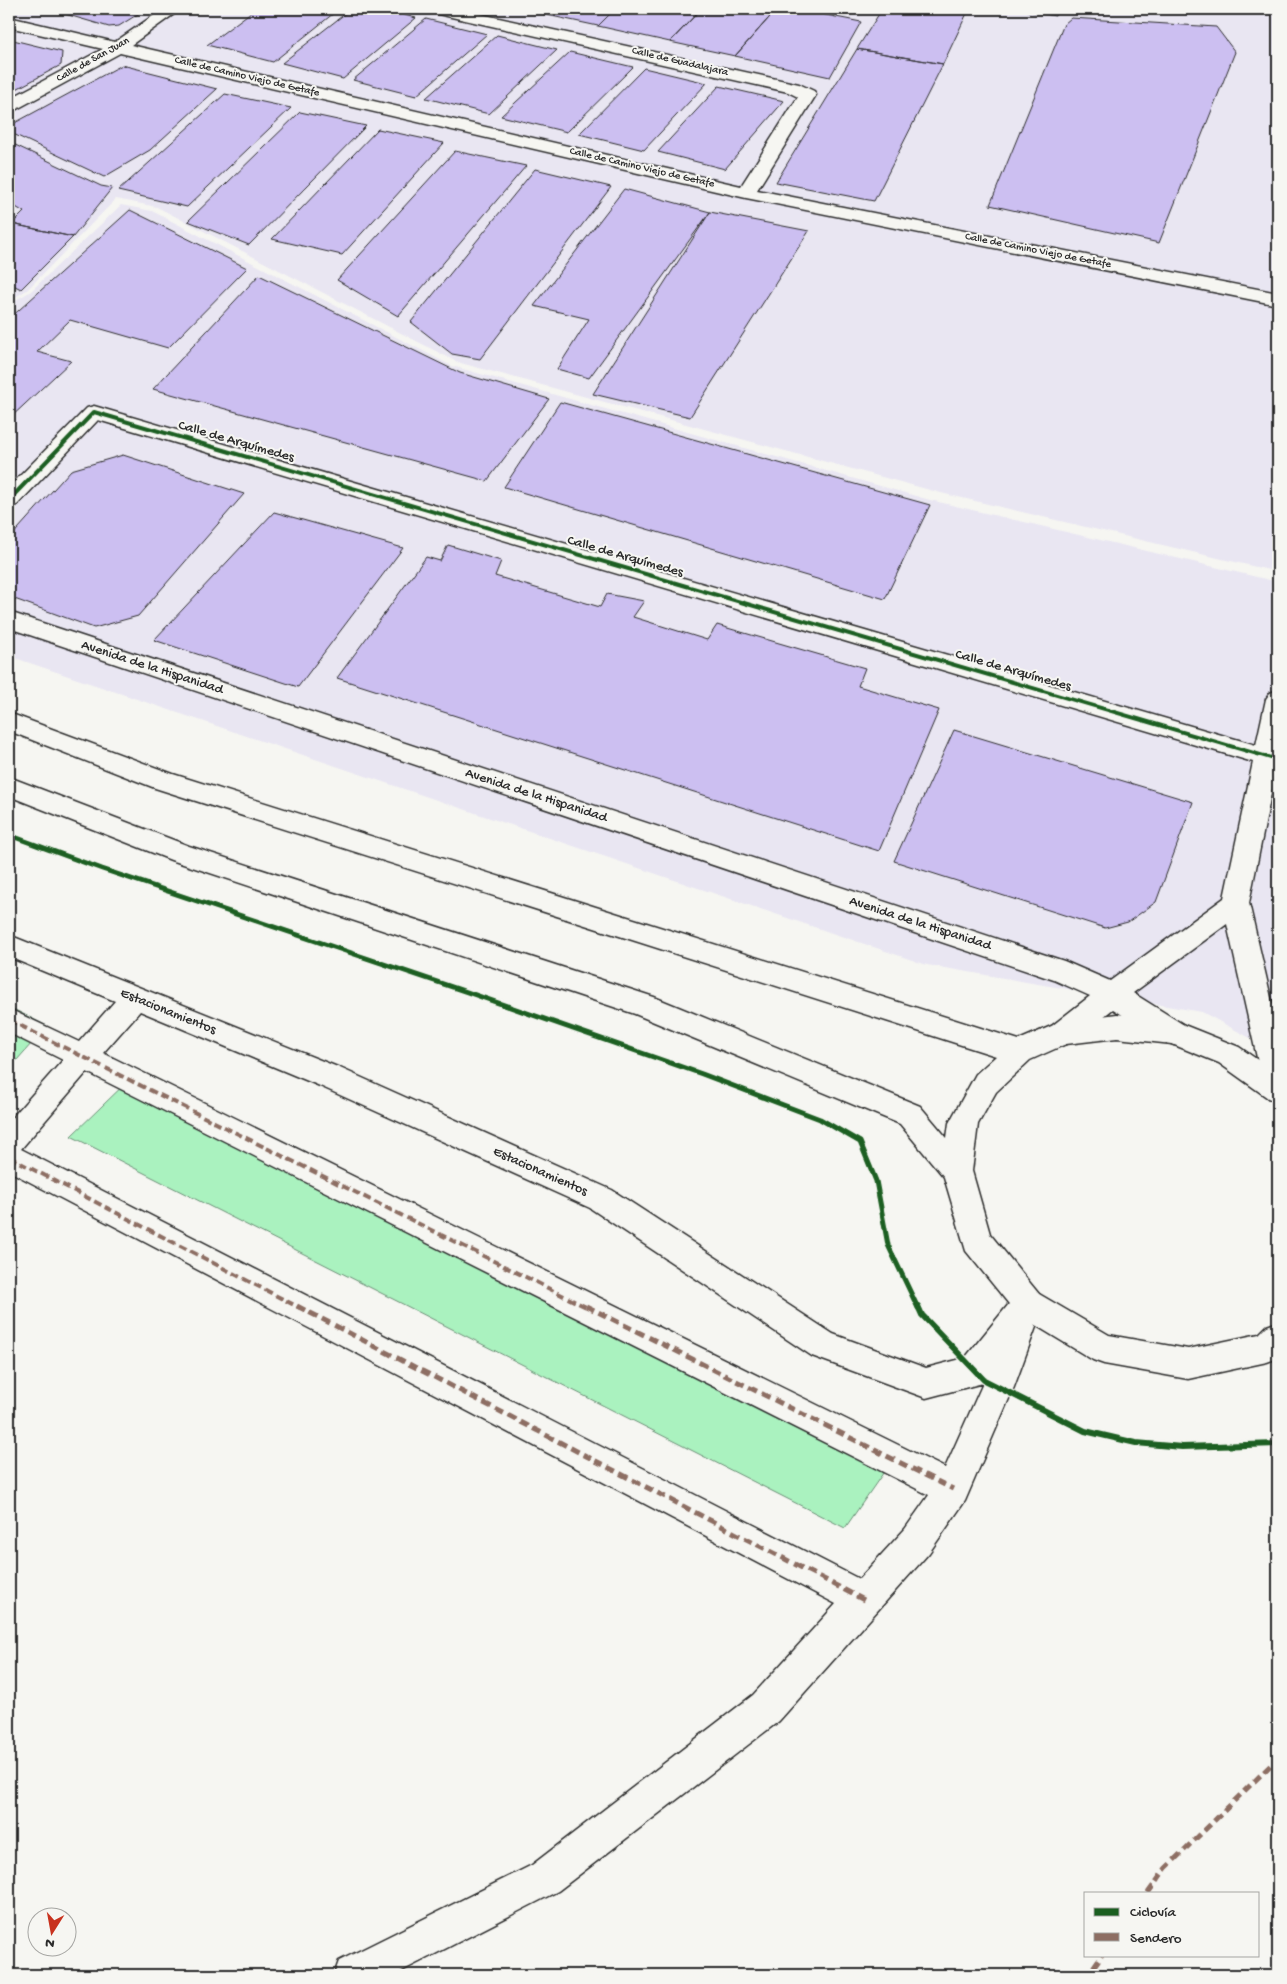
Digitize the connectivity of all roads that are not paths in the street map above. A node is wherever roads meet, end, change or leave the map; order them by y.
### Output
1 (173, 9) edge
2 (438, 9) edge
3 (9, 22) edge
4 (118, 47) junction
5 (9, 106) edge
6 (746, 193) junction
7 (1278, 299) edge
8 (9, 500) edge
9 (9, 620) edge
10 (1278, 699) edge
11 (9, 722) edge
12 (1272, 759) edge
13 (9, 786) edge
14 (1236, 903) junction
15 (9, 946) edge
16 (1112, 994) junction
17 (135, 998) junction
18 (9, 1020) edge
19 (1063, 1033) junction
20 (1174, 1034) junction
21 (1020, 1052) junction
22 (84, 1056) junction
23 (1278, 1089) edge
24 (9, 1141) edge
25 (9, 1157) edge
26 (957, 1170) junction
27 (1028, 1304) junction
28 (1274, 1344) edge
29 (953, 1489) junction
30 (864, 1600) junction
31 (353, 1975) edge

1 - 4 street, Calle de San Juan
2 - 6 street, Calle de Guadalajara
3 - 4 street, Calle de Camino Viejo de Getafe
4 - 5 street, Calle de San Juan
4 - 6 street, Calle de Camino Viejo de Getafe
6 - 7 street, Calle de Camino Viejo de Getafe
8 - 12 street, Calle de Arquímedes
9 - 16 street, Avenida de la Hispanidad
10 - 12 street
11 - 21 street
12 - 14 street
13 - 26 street
14 - 16 street
14 - 23 street
15 - 17 street, Estacionamientos
16 - 19 street
16 - 20 street, Avenida de la Hispanidad
17 - 22 street
17 - 27 street, Estacionamientos
18 - 22 street
19 - 20 street
19 - 21 street
20 - 23 street
21 - 26 street
22 - 24 street
22 - 29 street
25 - 30 street
26 - 27 street
27 - 28 street
27 - 29 street
29 - 30 street
30 - 31 street

